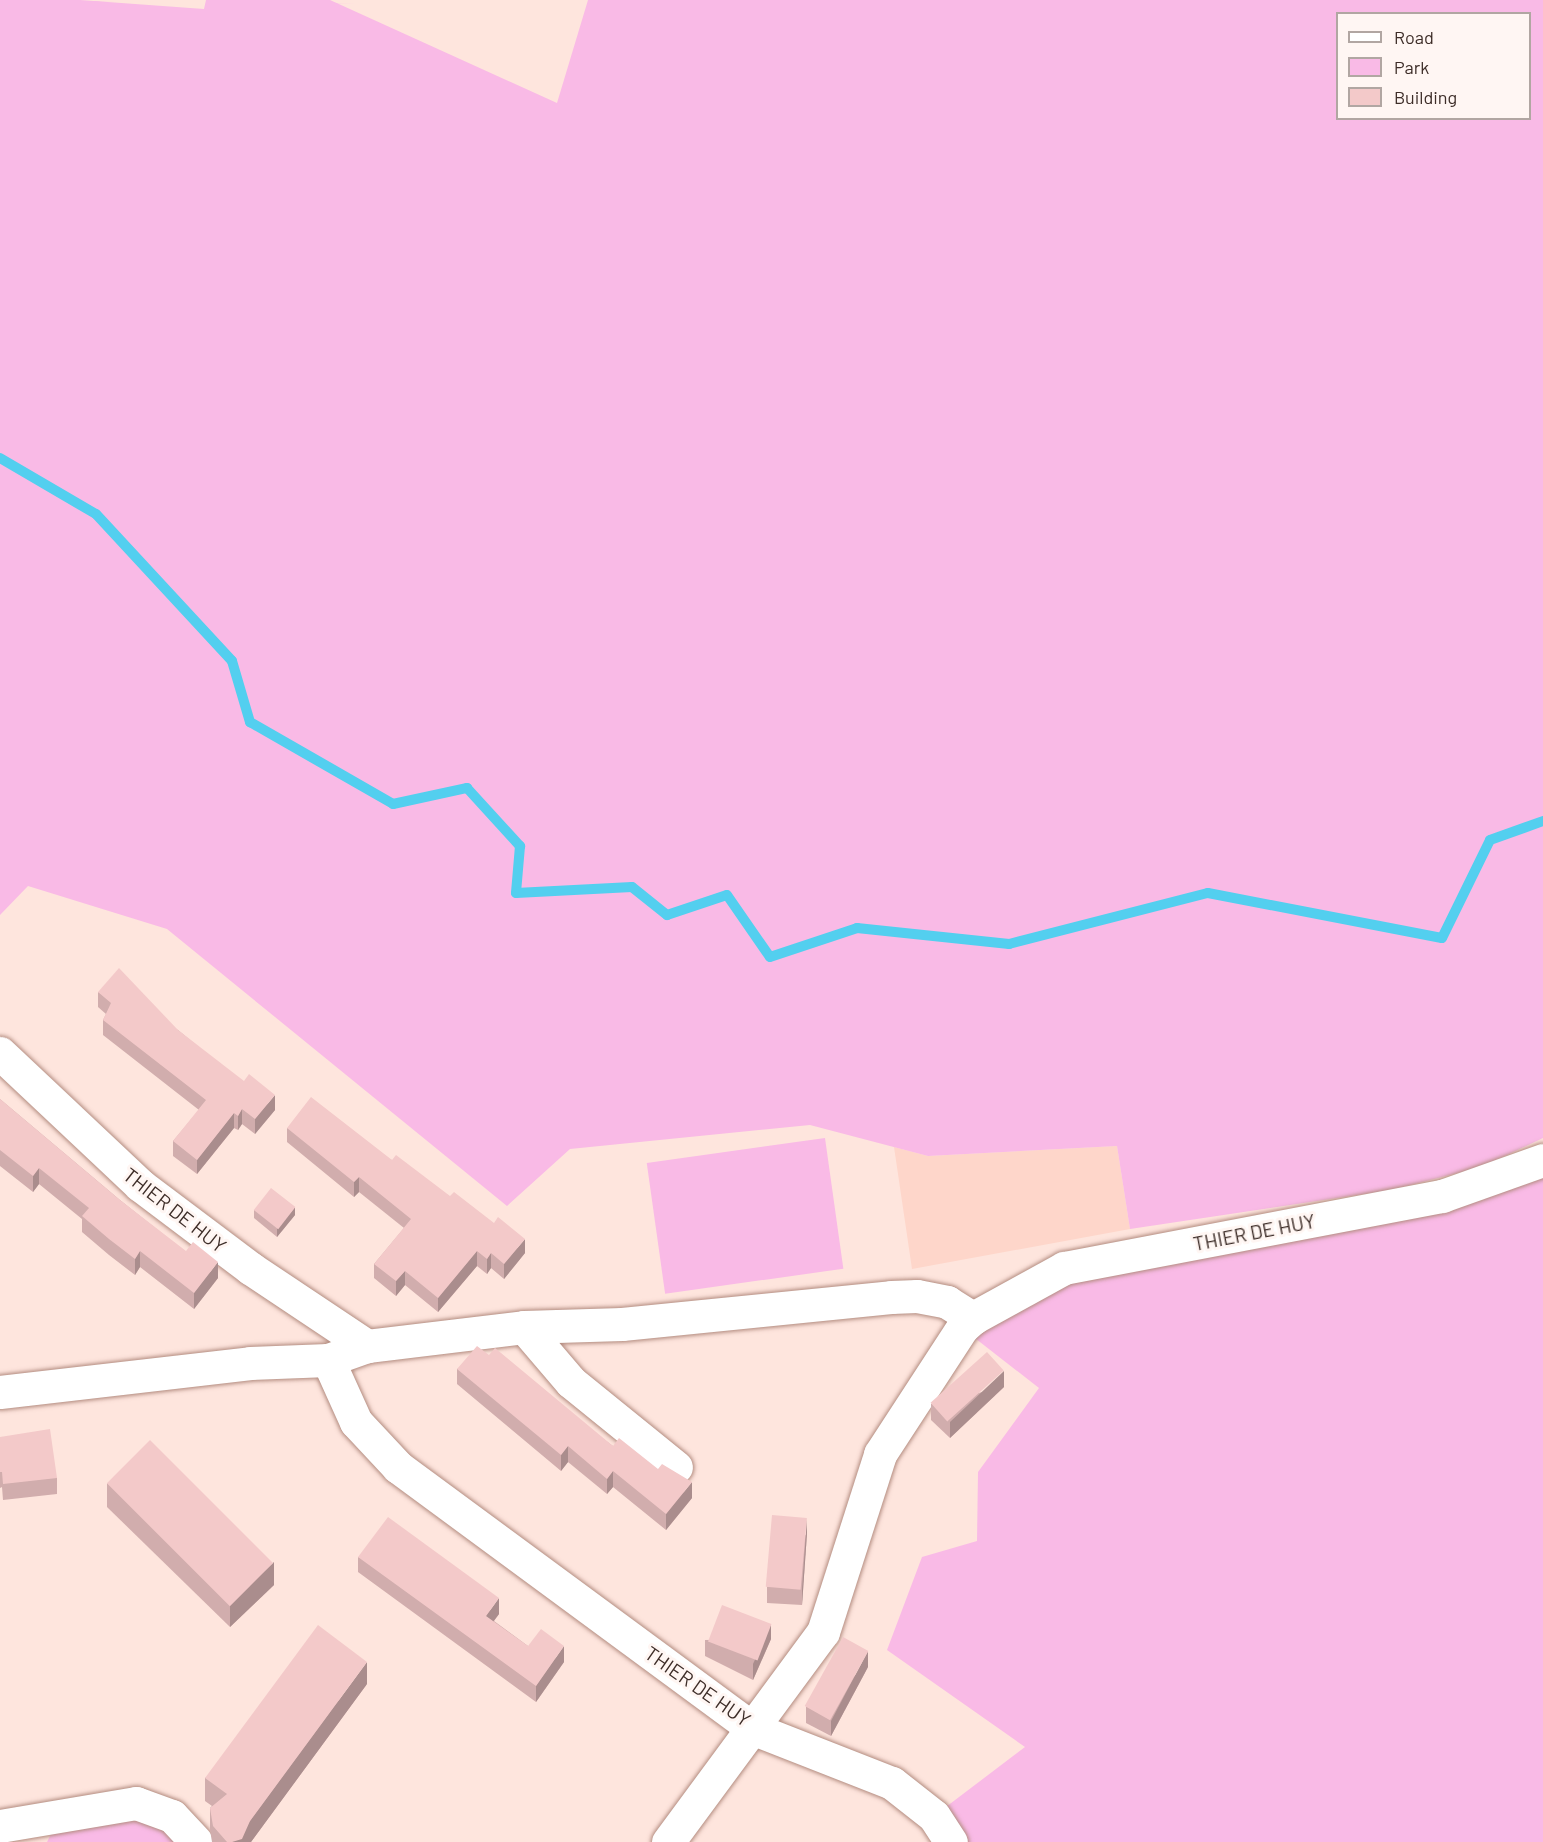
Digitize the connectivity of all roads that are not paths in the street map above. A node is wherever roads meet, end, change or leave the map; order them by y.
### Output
1 (0, 1053) edge
2 (1543, 1160) edge
3 (973, 1318) junction
4 (524, 1328) junction
5 (367, 1346) junction
6 (328, 1360) junction
7 (0, 1392) edge
8 (676, 1467) dead end
9 (754, 1729) junction
10 (0, 1826) edge
11 (196, 1842) edge
12 (668, 1842) edge
13 (951, 1842) edge

1 - 5 street, THIER DE HUY
2 - 3 street, THIER DE HUY
3 - 4 street
3 - 9 street, THIER DE HUY
4 - 5 street
4 - 8 street
5 - 6 street
6 - 7 street
6 - 9 street, THIER DE HUY
9 - 12 street
9 - 13 street
10 - 11 street

